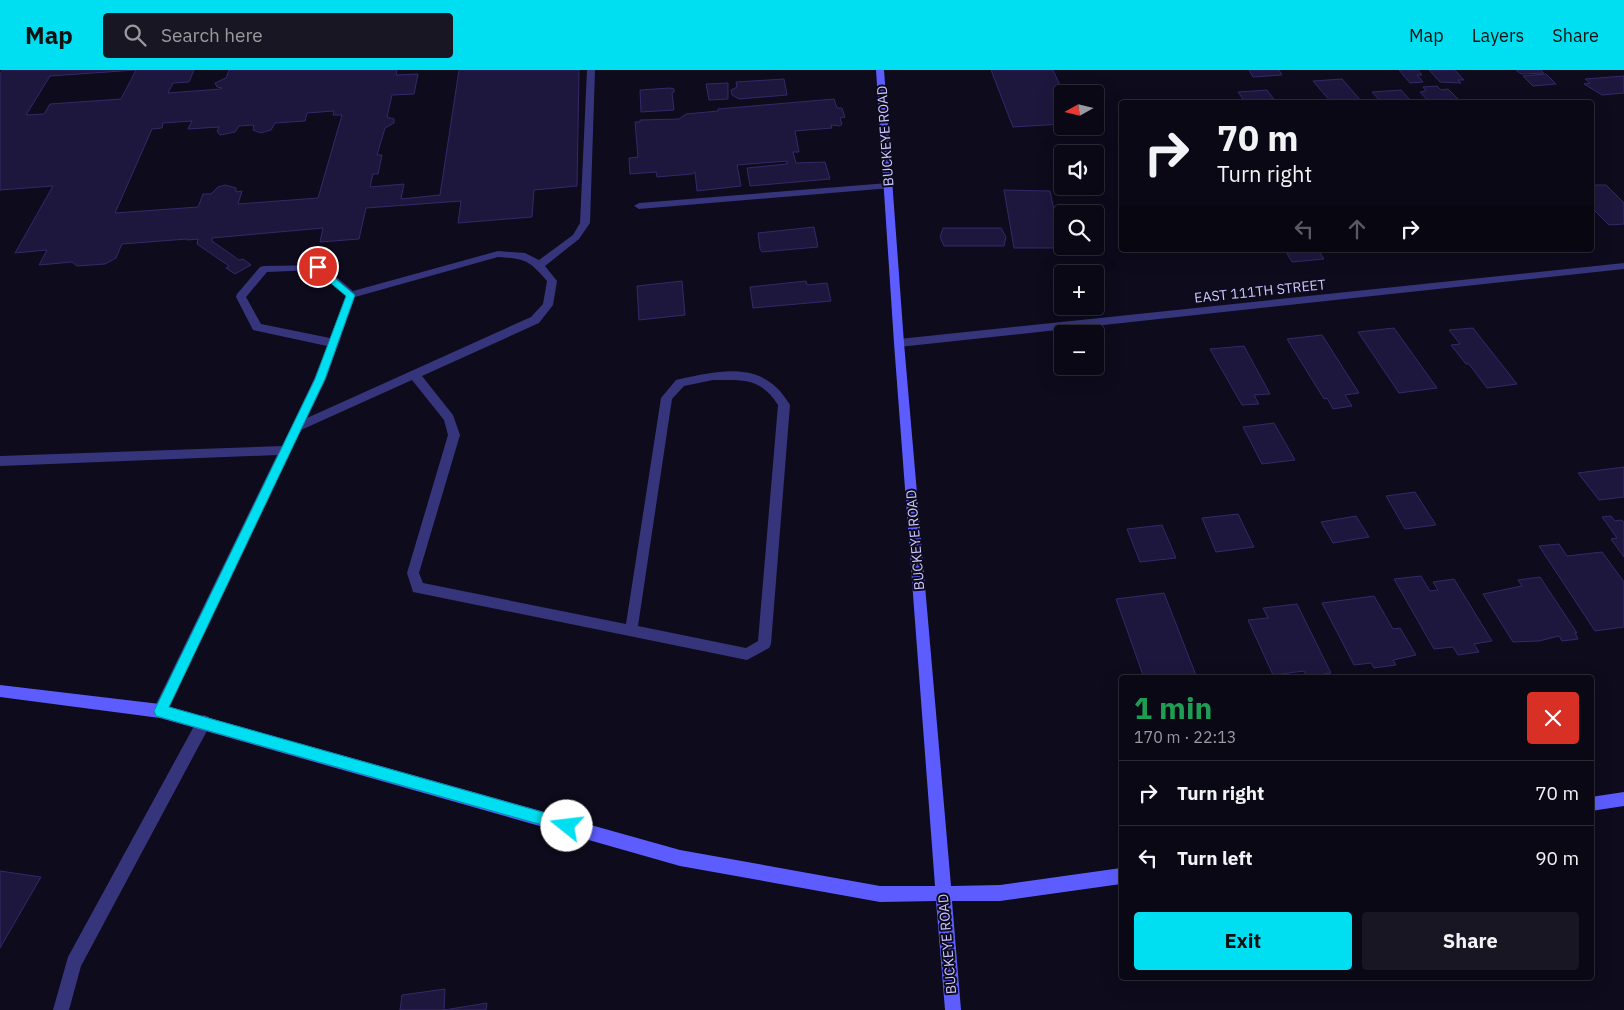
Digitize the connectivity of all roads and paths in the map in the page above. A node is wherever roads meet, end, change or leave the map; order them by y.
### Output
1 (591, 70) edge
2 (880, 70) edge
3 (888, 186) junction
4 (639, 206) dead end
5 (540, 265) junction
6 (1624, 266) edge
7 (351, 295) junction
8 (333, 343) junction
9 (899, 343) junction
10 (414, 374) junction
11 (297, 427) junction
12 (287, 450) junction
13 (0, 461) edge
14 (631, 630) junction
15 (0, 691) edge
16 (160, 711) junction
17 (204, 722) junction
18 (1624, 799) edge
19 (1594, 804) edge
20 (1119, 876) edge
21 (943, 895) junction
22 (61, 1010) edge
23 (953, 1010) edge

1 - 5 street
2 - 3 street, BUCKEYE ROAD
3 - 4 street
3 - 9 street, BUCKEYE ROAD
5 - 7 street
5 - 10 street
6 - 9 street, EAST 111TH STREET
7 - 8 street
7 - 8 street
8 - 11 street
9 - 21 street, BUCKEYE ROAD
10 - 11 street
10 - 14 street
11 - 12 street
12 - 13 street
12 - 16 street
14 - 14 street
15 - 16 street
16 - 17 street
17 - 21 street
17 - 22 street
18 - 19 street
20 - 21 street
21 - 23 street, BUCKEYE ROAD

